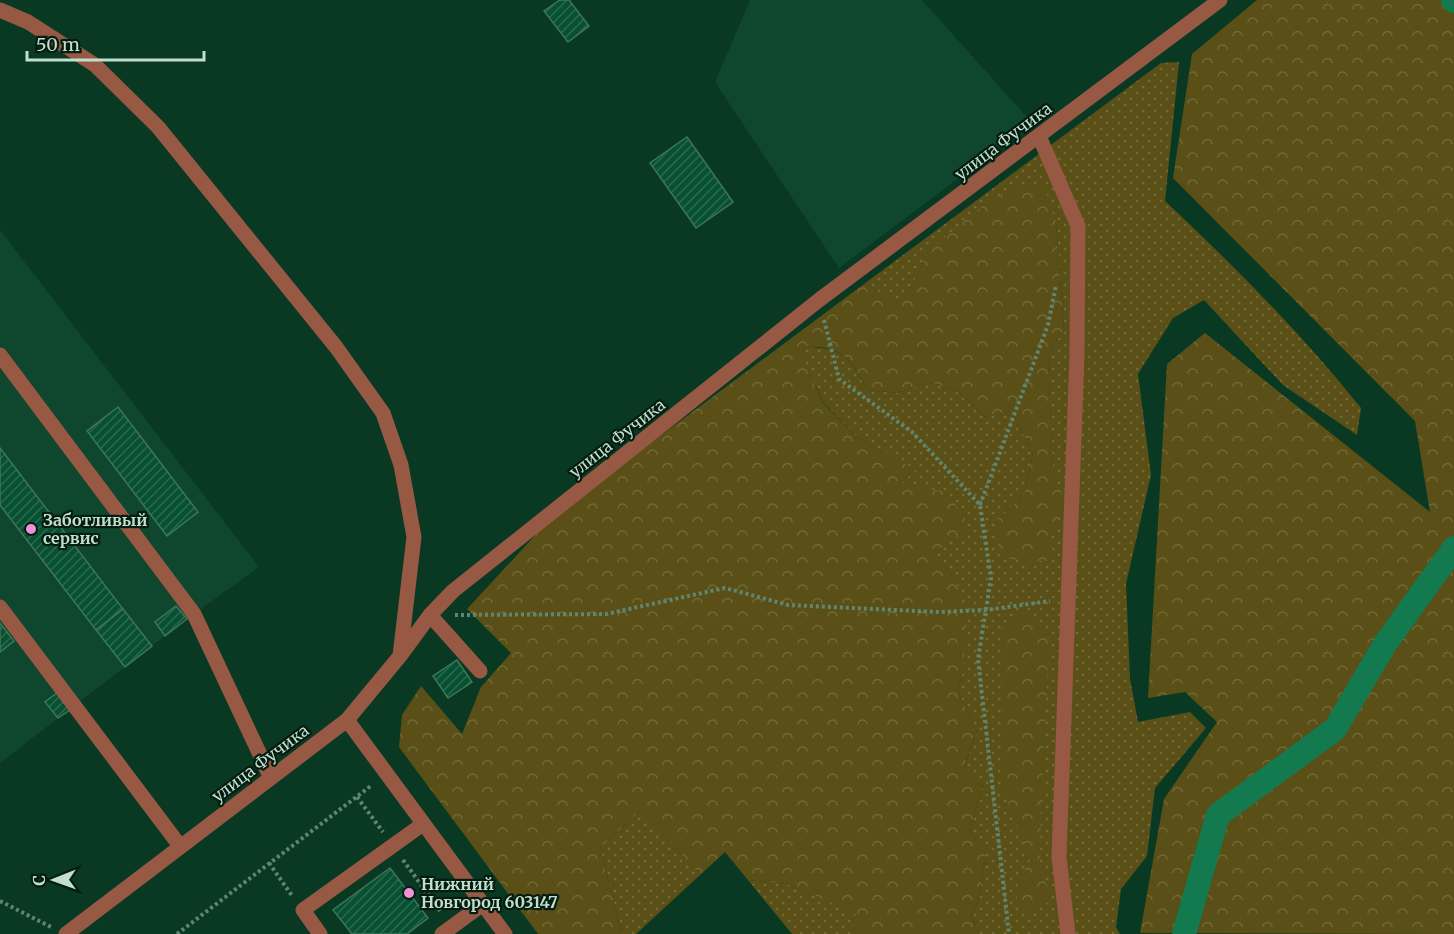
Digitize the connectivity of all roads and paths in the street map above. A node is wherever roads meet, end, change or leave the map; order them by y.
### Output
1 (1220, 0) edge
2 (0, 10) edge
3 (1039, 136) junction
4 (1058, 280) dead end
5 (819, 300) junction
6 (0, 354) edge
7 (980, 505) junction
8 (1069, 598) junction
9 (0, 607) edge
10 (986, 610) junction
11 (430, 615) junction
12 (400, 656) junction
13 (480, 671) dead end
14 (347, 720) junction
15 (386, 774) junction
16 (271, 778) junction
17 (357, 796) junction
18 (423, 824) junction
19 (180, 846) junction
20 (392, 846) junction
21 (269, 864) junction
22 (0, 901) edge
23 (483, 904) junction
24 (303, 910) junction
25 (447, 930) edge
26 (61, 932) edge
27 (177, 934) edge
28 (320, 934) edge
29 (505, 934) edge
30 (1009, 934) edge
31 (1068, 934) edge

1 - 3 street, улица Фучика
2 - 12 street
3 - 5 street, улица Фучика
3 - 8 street
4 - 7 path
5 - 7 path
5 - 11 street, улица Фучика
6 - 16 street
7 - 10 path
8 - 10 path
8 - 31 street
9 - 19 street
10 - 11 path
10 - 30 path
11 - 12 street, улица Фучика
11 - 13 street
12 - 14 street, улица Фучика
14 - 15 street
14 - 16 street, улица Фучика
15 - 17 path
15 - 18 street
16 - 19 street, улица Фучика
17 - 20 path
17 - 21 path
18 - 20 street
18 - 23 street
19 - 26 street, улица Фучика
20 - 24 street
20 - 25 path
21 - 24 path
21 - 27 path
22 - 26 path
23 - 25 street
23 - 29 street
24 - 28 street

